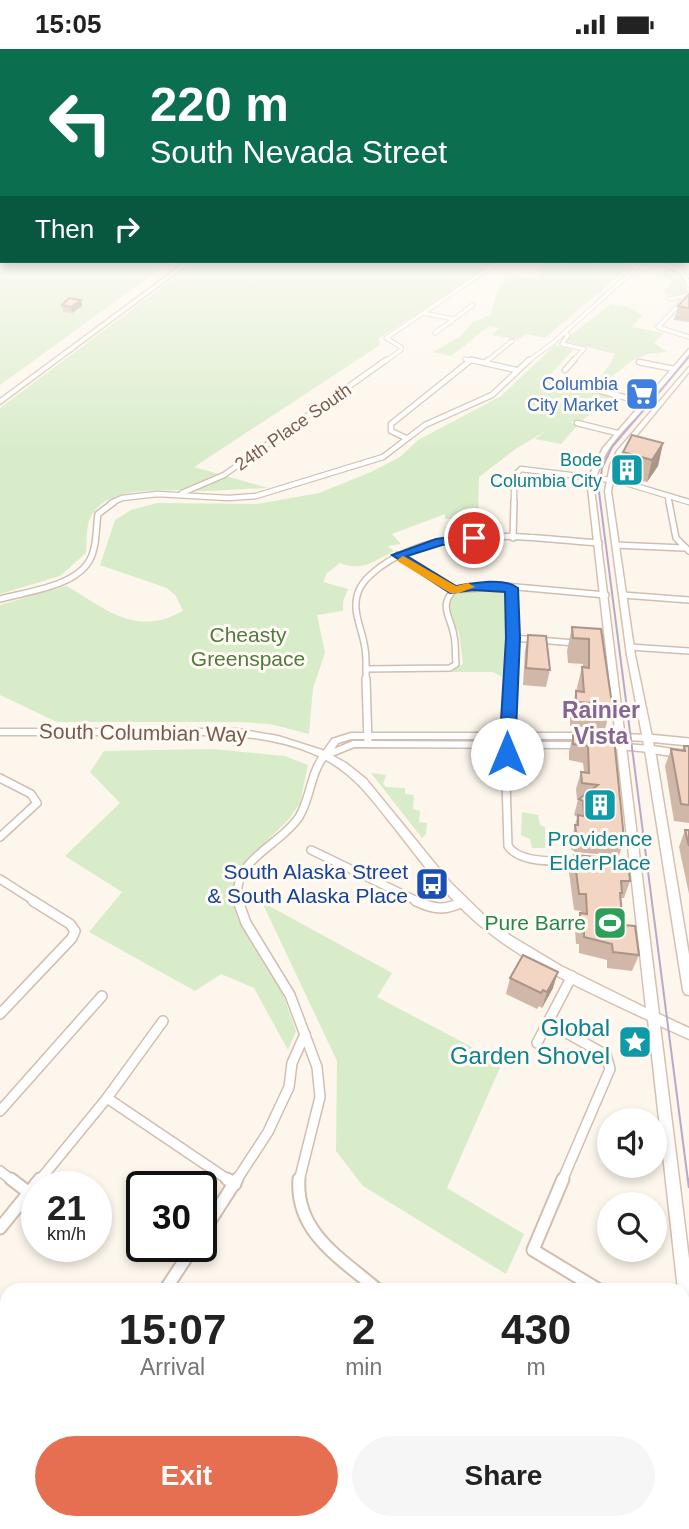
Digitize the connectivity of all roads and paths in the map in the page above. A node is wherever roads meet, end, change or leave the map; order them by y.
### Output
1 (113, 318) edge
2 (416, 318) edge
3 (449, 318) edge
4 (580, 318) edge
5 (665, 318) edge
6 (454, 319) joint
7 (565, 332) junction
8 (435, 333) dead end
9 (689, 337) edge
10 (512, 341) dead end
11 (689, 351) edge
12 (465, 359) dead end
13 (472, 360) junction
14 (639, 362) dead end
15 (485, 363) junction
16 (674, 369) junction
17 (689, 369) edge
18 (516, 370) junction
19 (565, 370) dead end
20 (601, 391) dead end
21 (0, 402) edge
22 (646, 403) junction
23 (577, 423) dead end
24 (617, 433) junction
25 (406, 438) junction
26 (592, 477) junction
27 (610, 479) junction
28 (178, 495) junction
29 (668, 496) junction
30 (689, 502) edge
31 (513, 538) junction
32 (599, 543) junction
33 (615, 545) junction
34 (687, 550) edge
35 (398, 555) junction
36 (512, 588) junction
37 (454, 590) junction
38 (606, 595) junction
39 (623, 595) junction
40 (0, 599) edge
41 (689, 600) edge
42 (513, 638) junction
43 (580, 643) edge
44 (631, 647) junction
45 (689, 651) edge
46 (366, 669) junction
47 (0, 732) edge
48 (507, 736) junction
49 (368, 740) junction
50 (622, 742) junction
51 (689, 742) edge
52 (649, 744) junction
53 (507, 746) junction
54 (689, 755) edge
55 (324, 756) junction
56 (0, 778) edge
57 (0, 837) edge
58 (311, 850) dead end
59 (589, 863) edge
60 (0, 879) edge
61 (461, 902) junction
62 (572, 975) junction
63 (689, 990) edge
64 (102, 996) dead end
65 (0, 1014) edge
66 (653, 1015) junction
67 (163, 1021) dead end
68 (549, 1023) junction
69 (305, 1034) junction
70 (689, 1034) edge
71 (537, 1043) dead end
72 (107, 1098) junction
73 (0, 1111) edge
74 (0, 1171) edge
75 (46, 1171) edge
76 (235, 1184) junction
77 (21, 1186) edge
78 (21, 1202) edge
79 (217, 1211) edge
80 (0, 1228) edge
81 (183, 1262) edge
82 (170, 1283) edge
83 (370, 1283) edge
84 (587, 1283) edge
85 (685, 1283) edge

1 - 21 main road
2 - 28 street, 24th Place South
3 - 6 street
4 - 7 street
5 - 9 street
6 - 8 street
7 - 18 street
7 - 19 street
10 - 15 street
11 - 16 main road
12 - 13 street
13 - 15 street
13 - 25 street
14 - 16 street
15 - 18 street
16 - 22 main road
17 - 27 main road
18 - 25 street
20 - 22 street
22 - 24 main road
23 - 24 street
24 - 26 main road
25 - 28 street
26 - 27 street
26 - 31 street
26 - 32 main road
27 - 29 street
27 - 33 main road
28 - 40 street
29 - 30 street
29 - 34 street
31 - 32 street
31 - 35 street
32 - 38 main road
33 - 34 street
33 - 39 main road
35 - 37 street
35 - 46 street
36 - 37 street
36 - 38 street
36 - 42 street
37 - 46 street
38 - 50 main road
39 - 41 street
39 - 44 main road
42 - 43 street
42 - 48 street
44 - 45 street
44 - 52 main road
46 - 49 street
47 - 55 main road, South Columbian Way
48 - 49 street
48 - 50 street
48 - 53 street
49 - 53 street
49 - 55 street
50 - 52 street
50 - 53 street
50 - 66 main road
51 - 52 street
52 - 54 street
52 - 63 main road
53 - 59 street
55 - 61 main road, South Columbian Way
55 - 69 street
56 - 57 street
58 - 61 street
60 - 65 street
61 - 62 main road, South Columbian Way
62 - 66 main road, South Columbian Way
62 - 68 street
64 - 73 street
66 - 70 main road, South Columbian Way
66 - 85 main road
67 - 72 street
68 - 71 street
68 - 84 street
69 - 76 street
69 - 83 street
72 - 75 street
72 - 76 street
74 - 77 street
76 - 79 street
78 - 80 street
81 - 82 street

